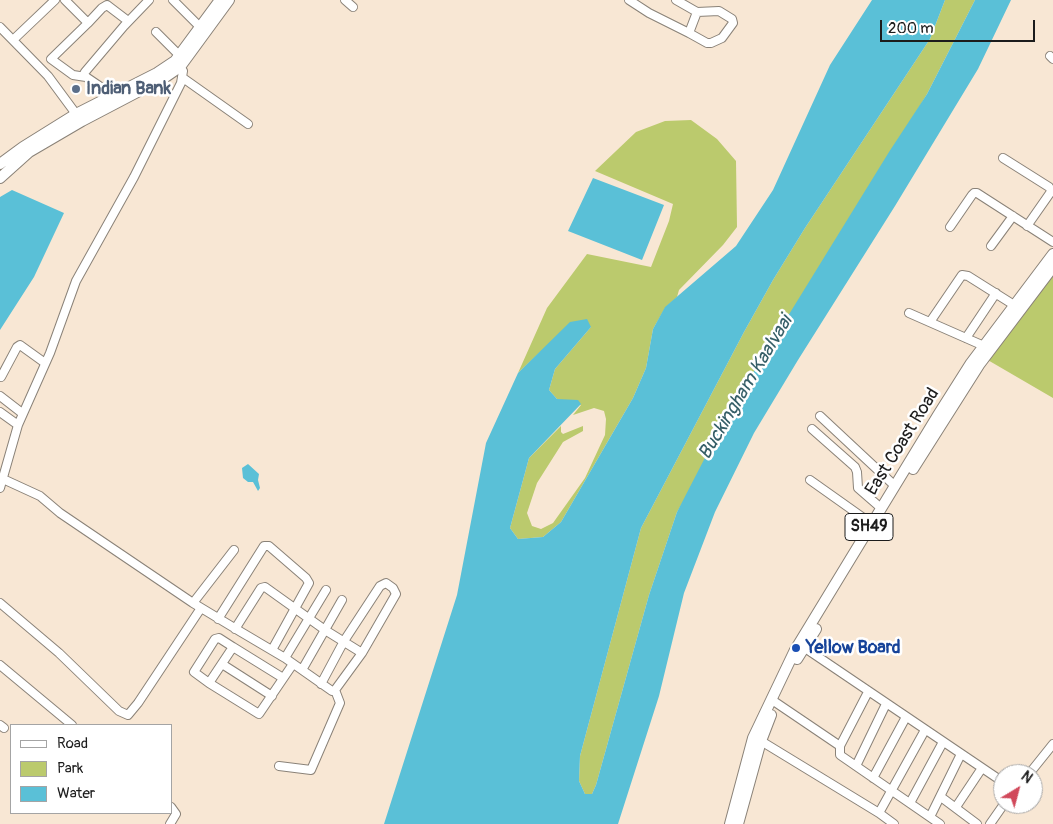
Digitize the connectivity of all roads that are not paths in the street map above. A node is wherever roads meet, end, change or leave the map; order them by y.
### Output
1 (54, 0) edge
2 (65, 0) edge
3 (149, 0) edge
4 (173, 0) edge
5 (220, 0) edge
6 (229, 0) edge
7 (345, 0) edge
8 (630, 0) edge
9 (676, 0) edge
10 (353, 8) dead end
11 (697, 12) junction
12 (128, 21) junction
13 (88, 24) junction
14 (200, 27) junction
15 (0, 28) edge
16 (156, 32) dead end
17 (689, 33) junction
18 (13, 40) junction
19 (178, 61) junction
20 (86, 77) junction
21 (183, 78) junction
22 (114, 96) junction
23 (79, 117) junction
24 (248, 124) dead end
25 (1003, 158) dead end
26 (0, 164) edge
27 (0, 178) edge
28 (1013, 216) junction
29 (1027, 226) junction
30 (950, 227) dead end
31 (1053, 242) edge
32 (991, 246) dead end
33 (1053, 254) edge
34 (1053, 267) edge
35 (996, 293) junction
36 (1014, 305) junction
37 (909, 314) dead end
38 (930, 322) junction
39 (966, 338) junction
40 (984, 346) junction
41 (980, 358) junction
42 (45, 363) junction
43 (1, 377) dead end
44 (0, 396) edge
45 (0, 412) edge
46 (22, 412) junction
47 (820, 416) dead end
48 (18, 425) junction
49 (812, 429) dead end
50 (3, 479) junction
51 (810, 480) dead end
52 (895, 486) junction
53 (0, 488) edge
54 (881, 508) junction
55 (872, 524) junction
56 (234, 550) dead end
57 (326, 590) dead end
58 (342, 600) dead end
59 (0, 603) edge
60 (193, 603) junction
61 (201, 608) junction
62 (296, 609) junction
63 (308, 618) junction
64 (218, 619) junction
65 (235, 629) junction
66 (325, 630) junction
67 (344, 641) junction
68 (233, 646) junction
69 (805, 648) junction
70 (272, 650) junction
71 (362, 653) junction
72 (285, 658) junction
73 (222, 664) junction
74 (293, 664) junction
75 (0, 665) edge
76 (302, 670) junction
77 (283, 678) junction
78 (210, 683) junction
79 (321, 684) junction
80 (334, 690) junction
81 (868, 692) junction
82 (272, 696) junction
83 (776, 702) junction
84 (886, 704) junction
85 (906, 717) junction
86 (71, 724) edge
87 (925, 730) junction
88 (761, 741) junction
89 (943, 742) junction
90 (1053, 744) edge
91 (840, 746) junction
92 (961, 754) junction
93 (1037, 764) edge
94 (279, 766) dead end
95 (856, 766) junction
96 (982, 768) junction
97 (993, 775) edge
98 (873, 778) junction
99 (892, 791) junction
100 (941, 797) junction
101 (910, 803) junction
102 (956, 807) junction
103 (172, 808) edge
104 (879, 813) junction
105 (930, 817) junction
106 (170, 824) edge
107 (730, 824) edge
108 (738, 824) edge
109 (894, 824) edge
110 (940, 824) edge
111 (977, 824) edge

1 - 18 street
2 - 13 street
3 - 12 street
4 - 14 street
5 - 14 main road
6 - 19 main road
7 - 10 street
8 - 17 street
9 - 11 street
11 - 17 street
11 - 17 street
12 - 13 street
12 - 20 street
13 - 20 street
14 - 19 main road
15 - 18 street
16 - 19 street
18 - 23 street
19 - 21 street
19 - 22 main road
19 - 23 main road
20 - 22 street
21 - 24 street
21 - 42 street
22 - 23 main road
23 - 26 main road
23 - 27 main road
25 - 29 street
28 - 29 street
28 - 30 street
28 - 32 street
29 - 31 street
33 - 36 main road, East Coast Road / SH49
34 - 41 main road, East Coast Road / SH49
35 - 36 street
35 - 38 street
35 - 39 street
36 - 40 main road, East Coast Road / SH49
37 - 38 street
38 - 39 street
39 - 40 street
40 - 41 main road, East Coast Road / SH49
41 - 52 main road, East Coast Road / SH49
41 - 69 main road, East Coast Road / SH49
42 - 43 street
42 - 46 street
44 - 46 street
45 - 48 street
46 - 48 street
47 - 52 street
48 - 50 street
49 - 54 street
50 - 53 street
50 - 60 street
51 - 55 street
52 - 54 main road, East Coast Road / SH49
54 - 55 main road, East Coast Road / SH49
55 - 107 main road, East Coast Road / SH49
56 - 60 street
57 - 63 street
58 - 66 street
59 - 61 street
60 - 61 street
61 - 64 street
62 - 63 street
62 - 64 street
62 - 65 street
62 - 70 street
63 - 66 street
63 - 72 street
64 - 65 street
65 - 70 street
66 - 67 street
66 - 76 street
67 - 71 street
67 - 71 street
67 - 79 street
68 - 73 street
68 - 77 street
68 - 78 street
69 - 81 street
69 - 83 main road, East Coast Road / SH49
70 - 72 street
71 - 80 street
72 - 74 street
73 - 78 street
73 - 82 street
74 - 76 street
74 - 77 street
75 - 86 street
76 - 79 street
77 - 82 street
78 - 82 street
79 - 80 street
80 - 94 street
81 - 84 street
81 - 91 street
83 - 88 main road, East Coast Road / SH49
83 - 91 street
84 - 85 street
84 - 95 street
85 - 87 street
85 - 98 street
87 - 89 street
87 - 99 street
88 - 104 street
88 - 108 main road, East Coast Road / SH49
89 - 92 street
89 - 101 street
90 - 93 street
91 - 95 street
92 - 96 street
92 - 100 street
95 - 98 street
96 - 97 street
96 - 102 street
98 - 99 street
99 - 101 street
99 - 104 street
100 - 102 street
100 - 105 street
101 - 105 street
102 - 111 street
103 - 106 street
104 - 109 street
105 - 110 street

